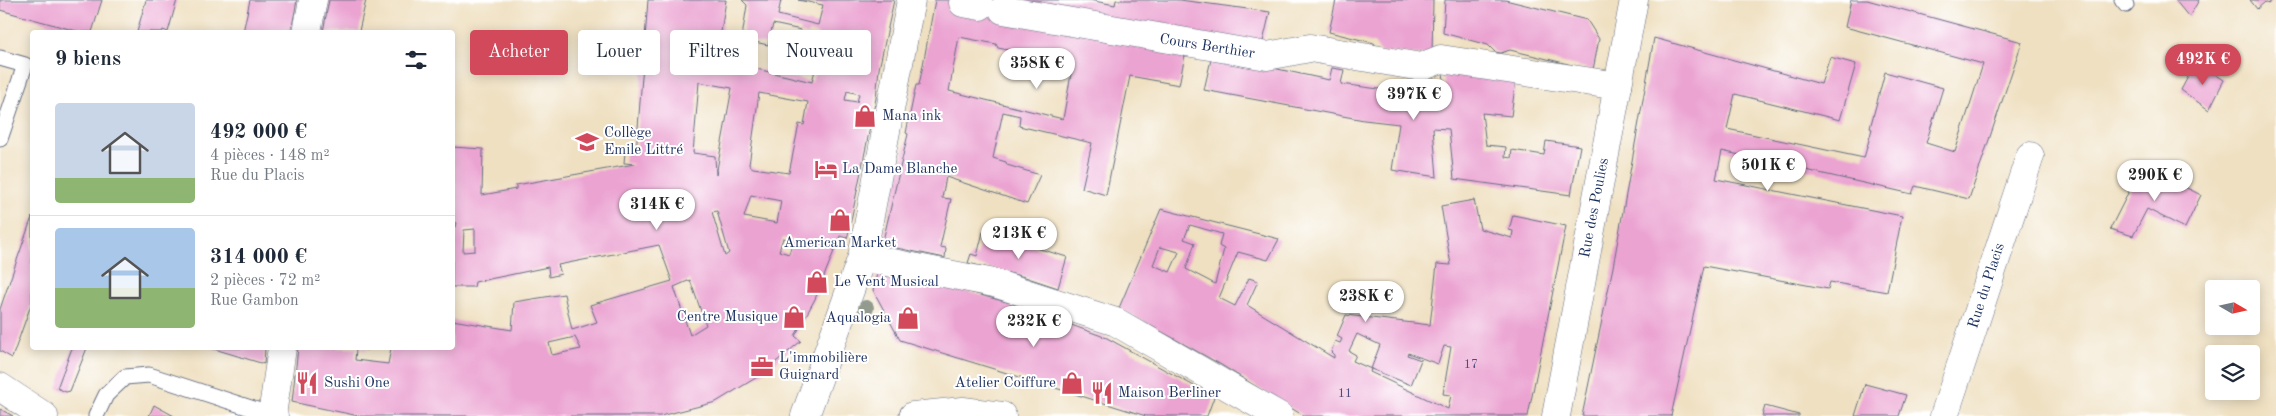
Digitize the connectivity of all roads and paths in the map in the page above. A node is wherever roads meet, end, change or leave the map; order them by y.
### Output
1 (313, 0) edge
2 (911, 0) edge
3 (1634, 0) edge
4 (982, 7) dead end
5 (307, 30) edge
6 (0, 58) edge
7 (1618, 86) junction
8 (0, 139) edge
9 (2030, 156) dead end
10 (862, 256) junction
11 (282, 350) edge
12 (0, 388) edge
13 (273, 415) edge
14 (44, 416) edge
15 (96, 416) edge
16 (805, 416) edge
17 (913, 416) edge
18 (1002, 416) edge
19 (1279, 416) edge
20 (1556, 416) edge
21 (1944, 416) edge

1 - 5 street
2 - 10 street
3 - 7 street, Rue des Poulies
4 - 7 street, Cours Berthier
6 - 8 lane
7 - 20 street, Rue des Poulies
9 - 21 street, Rue du Placis
10 - 16 street
10 - 19 street
11 - 13 street
12 - 14 street
13 - 15 lane
17 - 18 street

